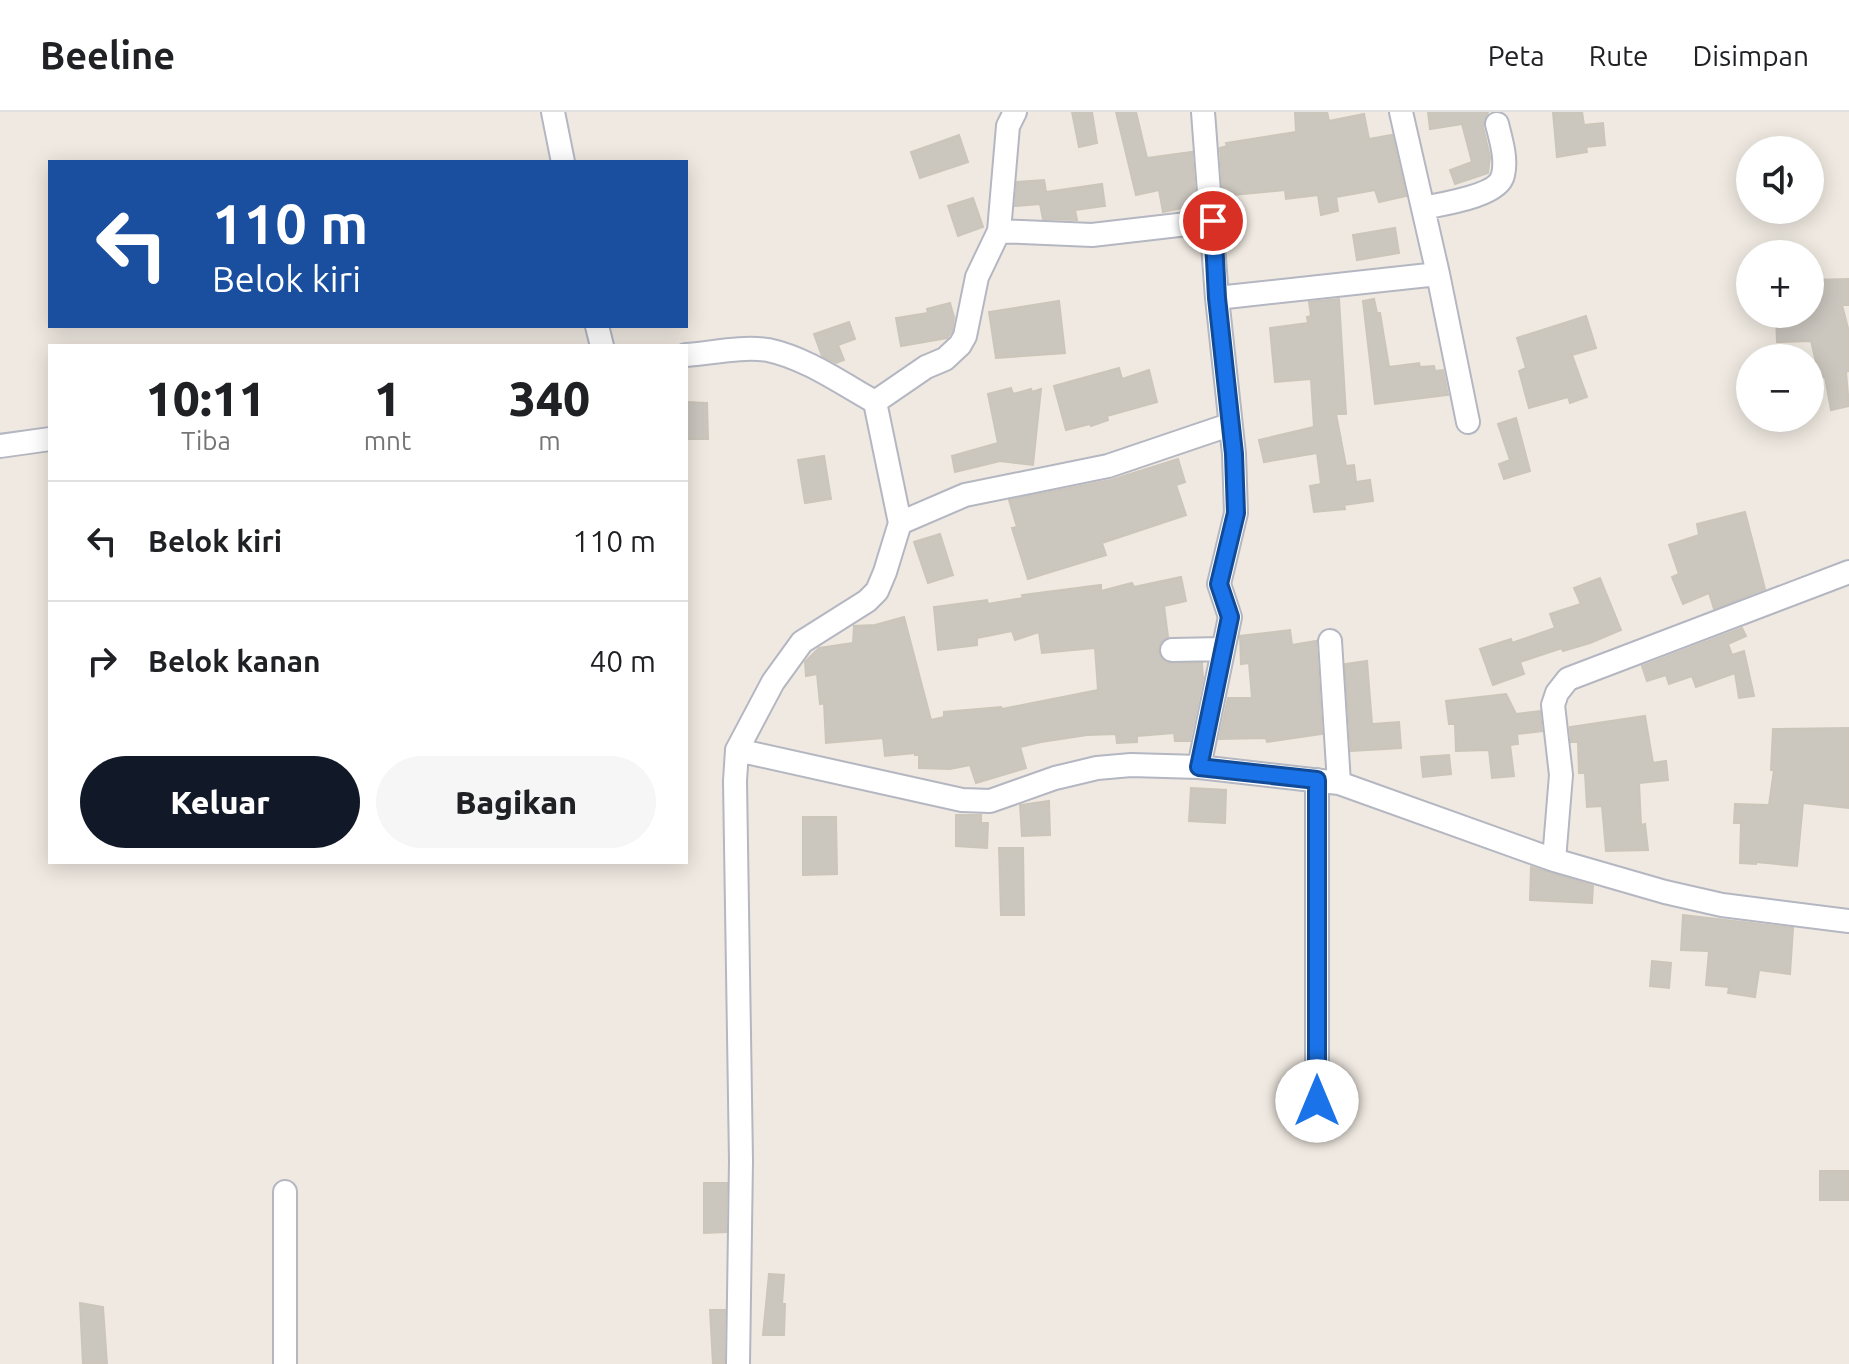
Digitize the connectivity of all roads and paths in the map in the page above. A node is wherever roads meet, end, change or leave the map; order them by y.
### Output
1 (553, 112) edge
2 (1015, 112) edge
3 (1203, 112) edge
4 (1401, 112) edge
5 (1497, 124) dead end
6 (563, 160) edge
7 (1423, 208) junction
8 (1213, 221) junction
9 (999, 231) junction
10 (1438, 274) junction
11 (1217, 298) junction
12 (688, 355) edge
13 (875, 402) junction
14 (1468, 422) dead end
15 (1229, 425) junction
16 (48, 439) edge
17 (0, 446) edge
18 (900, 523) junction
19 (1849, 572) edge
20 (1330, 641) dead end
21 (1223, 649) junction
22 (1172, 650) dead end
23 (737, 750) junction
24 (1199, 767) junction
25 (1328, 782) junction
26 (1554, 860) junction
27 (1849, 921) edge
28 (1317, 1101) dead end
29 (285, 1192) dead end
30 (285, 1364) edge
31 (738, 1364) edge

1 - 6 street
2 - 9 street
3 - 8 street
4 - 7 street
5 - 7 street
7 - 10 street
8 - 9 street
8 - 11 street
9 - 13 street
10 - 11 street
10 - 14 street
11 - 15 street
12 - 13 street
13 - 18 street
15 - 18 street
15 - 21 street
16 - 17 street
18 - 23 street
19 - 26 street
20 - 25 street
21 - 22 street
21 - 24 street
23 - 24 street
23 - 31 street
24 - 25 street
25 - 26 street
25 - 28 street
26 - 27 street
29 - 30 street

